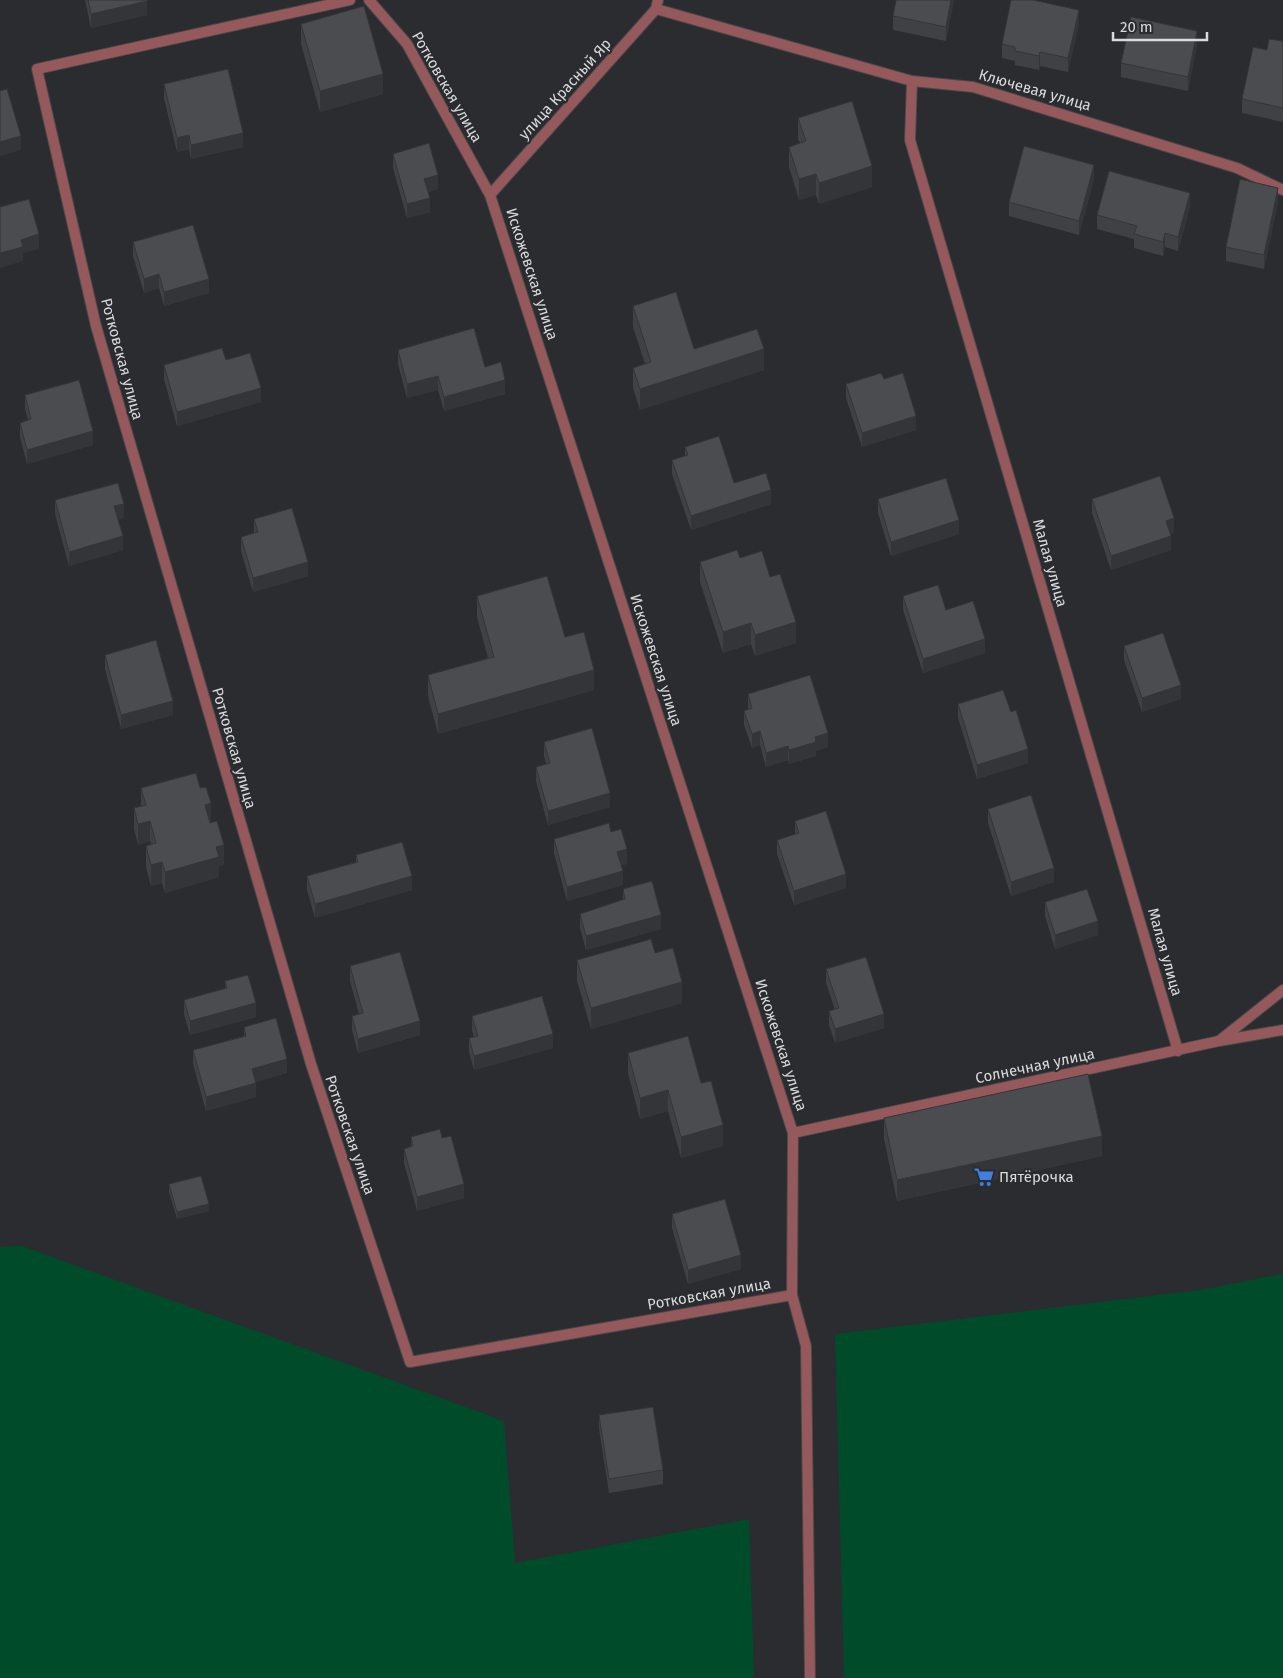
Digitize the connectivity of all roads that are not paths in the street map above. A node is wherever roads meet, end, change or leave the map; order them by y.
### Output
1 (350, 0) edge
2 (369, 0) edge
3 (657, 4) edge
4 (912, 82) junction
5 (1283, 190) edge
6 (490, 195) junction
7 (1283, 990) edge
8 (1283, 1030) edge
9 (1218, 1041) junction
10 (1178, 1051) junction
11 (793, 1133) junction
12 (792, 1295) junction
13 (810, 1678) edge

1 - 12 street, Ротковская улица
2 - 6 street, Ротковская улица
3 - 4 street, Ключевая улица
3 - 6 street, улица Красный Яр
4 - 5 street, Ключевая улица
4 - 10 street, Малая улица
6 - 11 street, Искожевская улица
7 - 9 street
8 - 9 street, Солнечная улица
9 - 10 street, Солнечная улица
10 - 11 street, Солнечная улица
11 - 12 street, Искожевская улица
12 - 13 street, Искожевская улица

